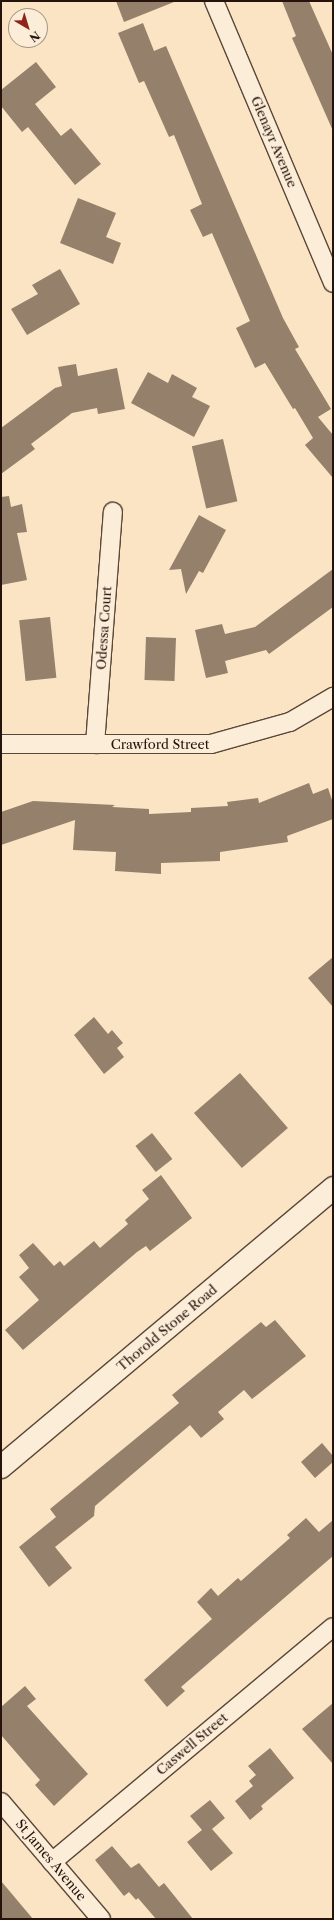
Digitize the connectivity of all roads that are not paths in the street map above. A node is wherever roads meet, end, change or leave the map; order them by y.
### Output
1 (214, 1) edge
2 (333, 283) edge
3 (113, 512) dead end
4 (333, 697) edge
5 (1, 744) edge
6 (95, 744) junction
7 (333, 1188) edge
8 (1, 1467) edge
9 (333, 1627) edge
10 (1, 1802) edge
11 (52, 1862) junction
12 (101, 1919) edge

1 - 2 street, Glenayr Avenue
3 - 6 street, Odessa Court
4 - 6 street, Crawford Street
5 - 6 street, Crawford Street
7 - 8 main road, Thorold Stone Road
9 - 11 street, Caswell Street
10 - 11 street, St James Avenue
11 - 12 street, St James Avenue

